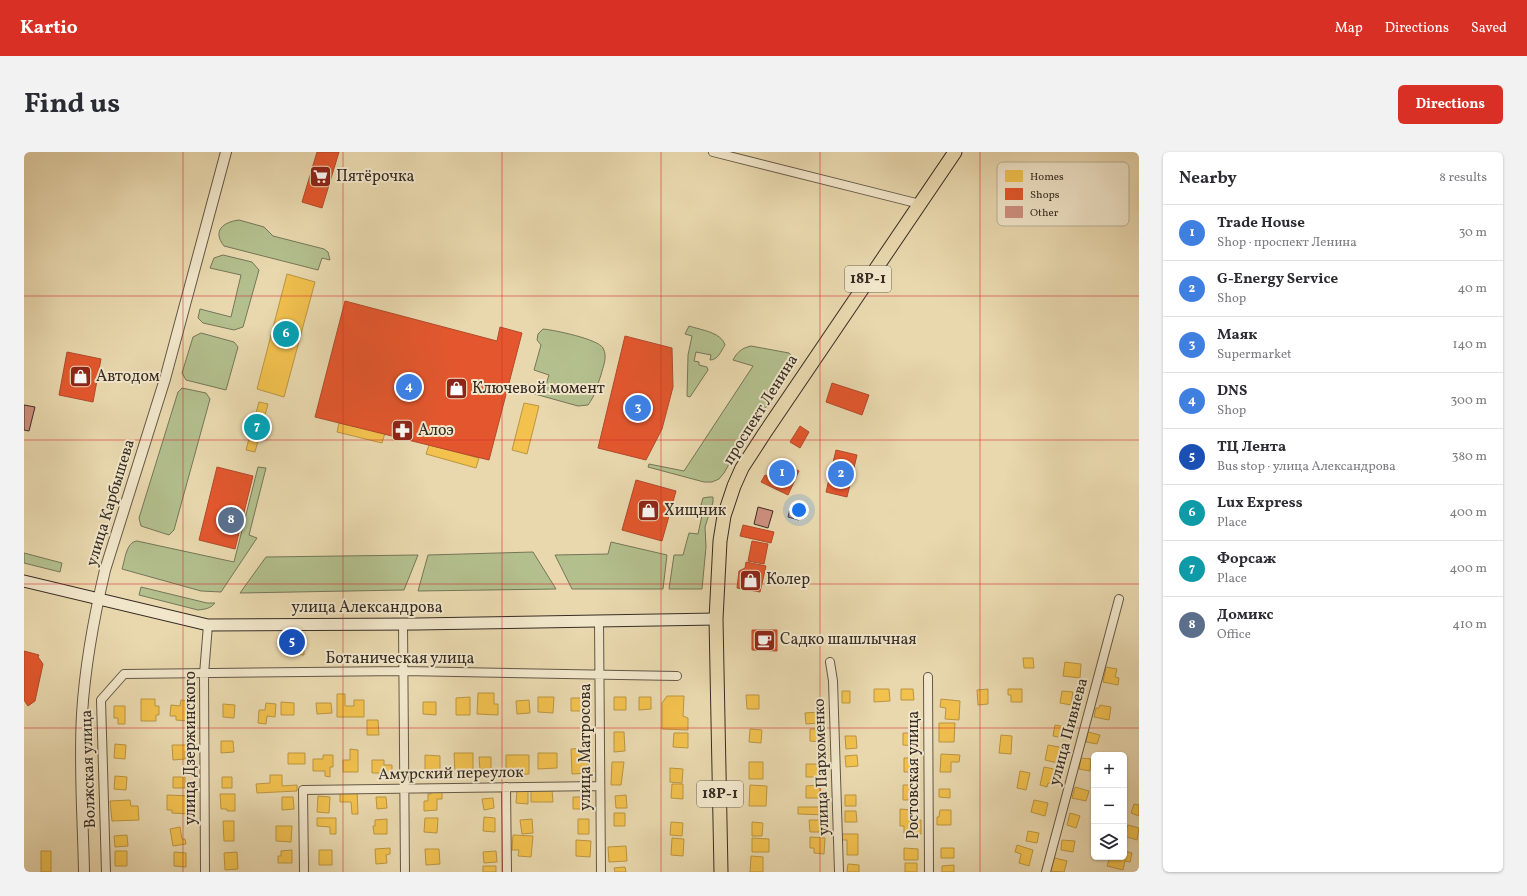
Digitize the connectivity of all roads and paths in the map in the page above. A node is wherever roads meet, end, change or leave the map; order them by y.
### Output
1 (226, 152) edge
2 (713, 152) edge
3 (955, 152) edge
4 (920, 204) junction
5 (24, 581) edge
6 (98, 599) junction
7 (1119, 599) dead end
8 (716, 619) junction
9 (599, 621) junction
10 (403, 624) junction
11 (208, 625) junction
12 (830, 662) dead end
13 (404, 671) junction
14 (124, 674) joint
15 (204, 674) junction
16 (600, 675) junction
17 (677, 676) dead end
18 (928, 677) dead end
19 (600, 786) junction
20 (506, 787) junction
21 (405, 788) junction
22 (84, 872) edge
23 (106, 872) edge
24 (205, 872) edge
25 (304, 872) edge
26 (405, 872) edge
27 (507, 872) edge
28 (601, 872) edge
29 (721, 872) edge
30 (839, 872) edge
31 (929, 872) edge
32 (1046, 872) edge

1 - 6 street, улица Карбышева
2 - 4 street
3 - 4 main road, проспект Ленина / 18Р-1
4 - 8 main road, проспект Ленина / 18Р-1
5 - 6 main road, улица Александрова
6 - 11 main road, улица Александрова
6 - 22 street, улица Карбышева
7 - 32 street, улица Пивнева
8 - 9 main road, улица Александрова
8 - 29 main road, проспект Ленина / 18Р-1
9 - 10 main road, улица Александрова
9 - 16 street, улица Матросова
10 - 11 main road, улица Александрова
10 - 13 street
11 - 15 street, улица Дзержинского
12 - 30 street, улица Пархоменко
13 - 15 street, Ботаническая улица
13 - 16 street, Ботаническая улица
13 - 21 street
14 - 15 street, Ботаническая улица
14 - 23 street, Волжская улица
15 - 24 street, улица Дзержинского
16 - 17 street, Ботаническая улица
16 - 19 street, улица Матросова
18 - 31 street, Ростовская улица
19 - 20 street, Амурский переулок
19 - 28 street, улица Матросова
20 - 21 street, Амурский переулок
20 - 27 street
21 - 25 street, Амурский переулок
21 - 26 street

